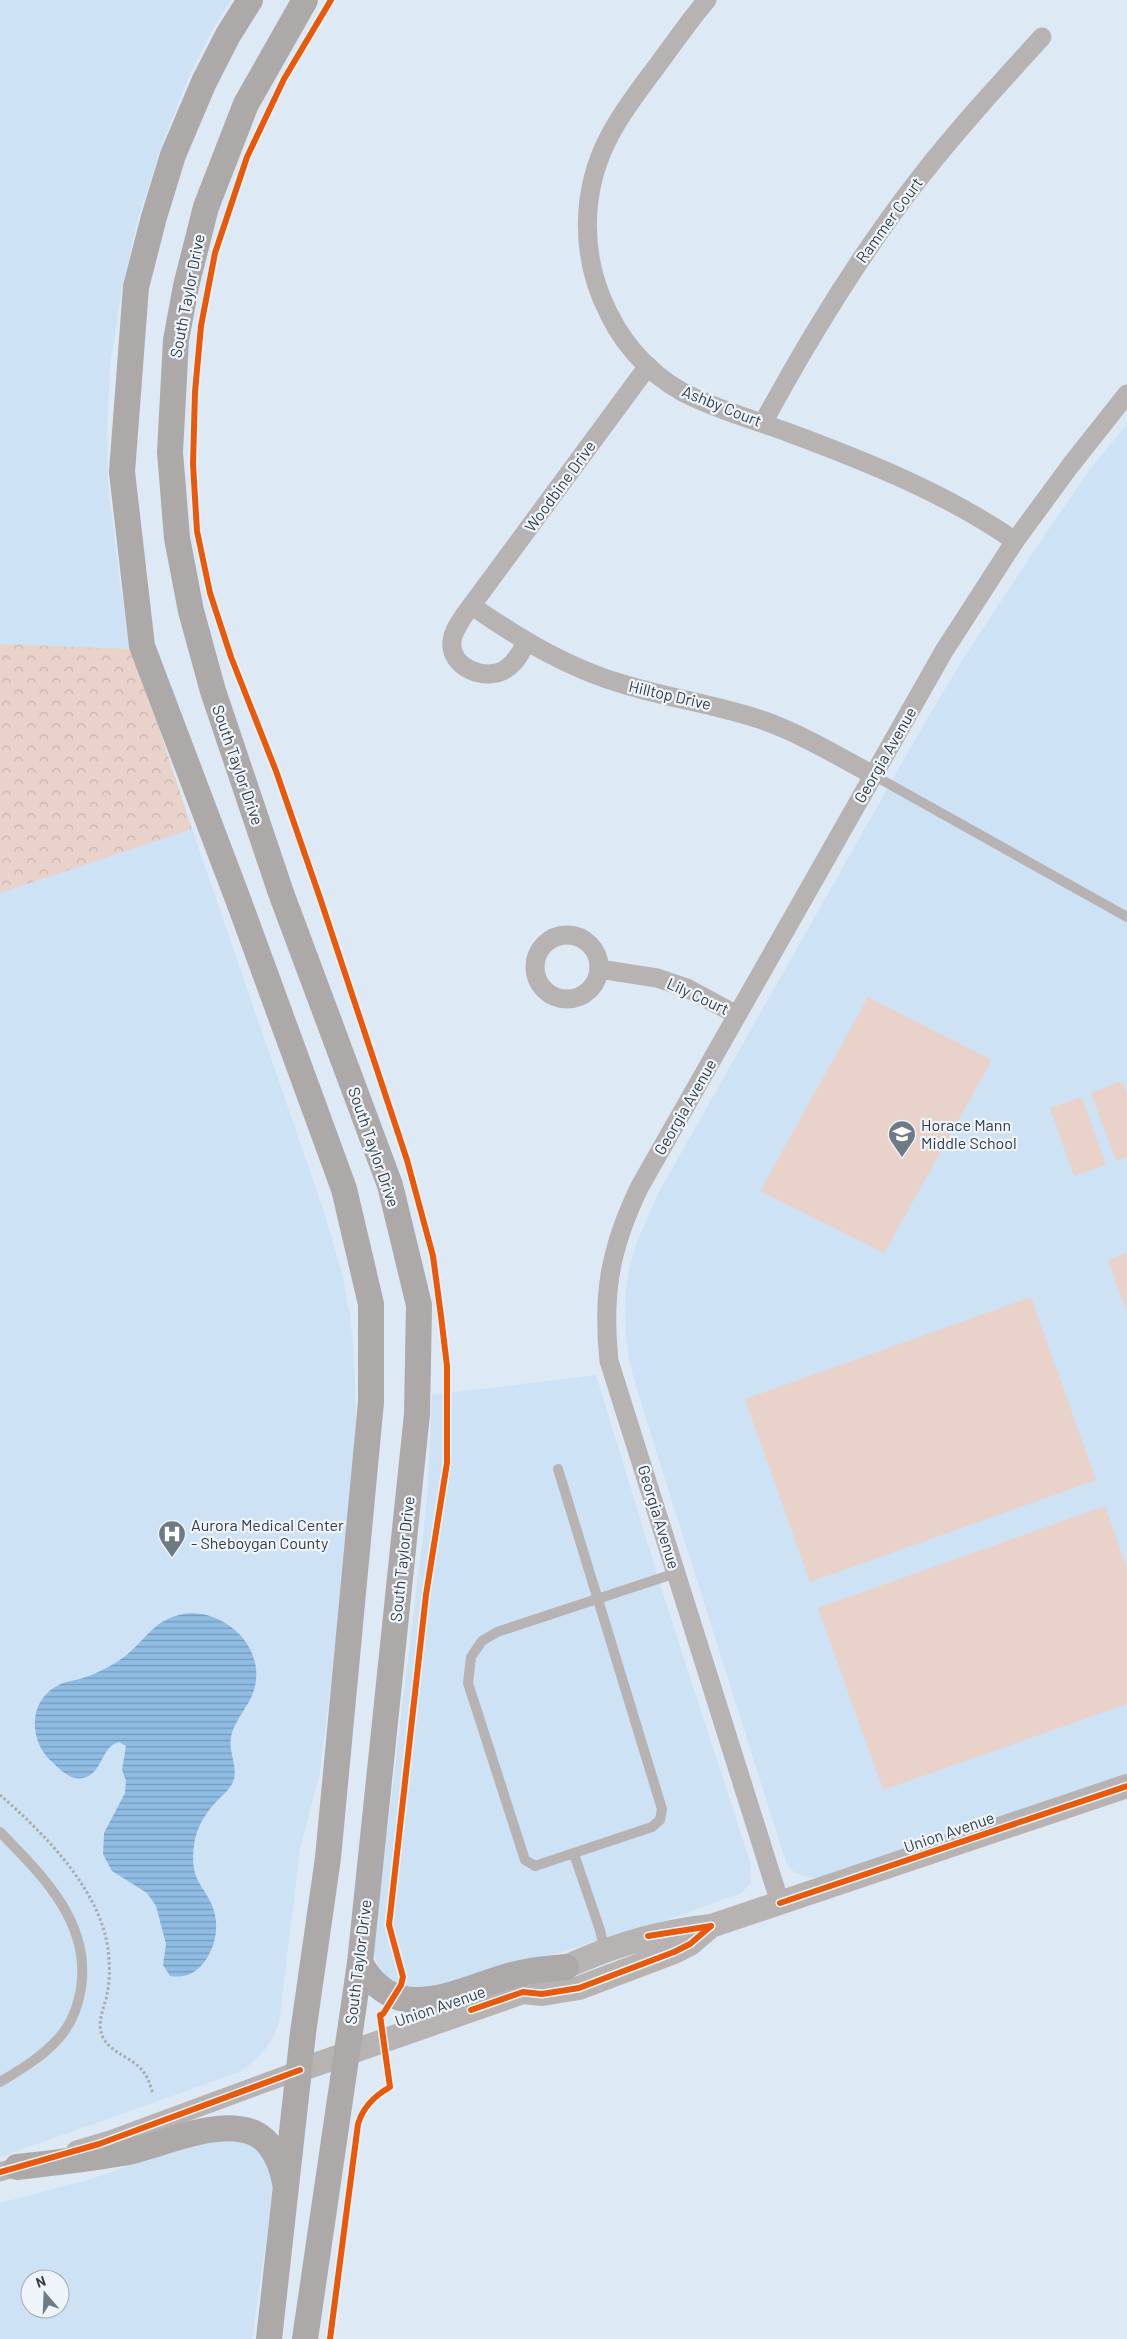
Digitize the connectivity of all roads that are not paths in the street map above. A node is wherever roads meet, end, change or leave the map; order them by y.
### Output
1 (250, 0) edge
2 (305, 0) edge
3 (707, 0) edge
4 (1042, 37) dead end
5 (648, 366) junction
6 (1127, 394) edge
7 (763, 423) junction
8 (1015, 541) junction
9 (472, 606) junction
10 (526, 642) junction
11 (873, 775) junction
12 (1127, 917) edge
13 (599, 969) dead end
14 (737, 1015) junction
15 (558, 1468) dead end
16 (676, 1573) junction
17 (599, 1598) junction
18 (1127, 1786) edge
19 (0, 1832) edge
20 (574, 1854) junction
21 (780, 1903) junction
22 (711, 1926) junction
23 (605, 1951) junction
24 (360, 1963) junction
25 (566, 1967) junction
26 (523, 1992) junction
27 (345, 2054) junction
28 (300, 2070) junction
29 (0, 2082) edge
30 (9, 2170) edge
31 (286, 2189) junction
32 (269, 2339) edge
33 (305, 2339) edge

1 - 28 main road
2 - 24 main road, South Taylor Drive
3 - 5 street, Ashby Court
4 - 7 street, Rammer Court
5 - 7 street, Ashby Court
5 - 9 street, Woodbine Drive
6 - 8 street, Georgia Avenue
7 - 8 street, Ashby Court
8 - 11 street, Georgia Avenue
9 - 10 street, Hilltop Drive
9 - 10 street
10 - 11 street, Hilltop Drive
11 - 12 lane
11 - 14 street, Georgia Avenue
13 - 14 street, Lily Court
14 - 16 street, Georgia Avenue
15 - 17 lane
16 - 17 lane
16 - 21 street, Georgia Avenue
17 - 20 lane
17 - 20 lane
18 - 21 street, Union Avenue
19 - 29 lane
20 - 23 lane
21 - 22 street, Union Avenue
22 - 23 street, Union Avenue
22 - 26 street, Union Avenue
23 - 25 street, Union Avenue
24 - 25 main road
24 - 27 main road, South Taylor Drive
25 - 26 street, Union Avenue
26 - 27 street, Union Avenue
27 - 28 street, Union Avenue
27 - 33 main road, South Taylor Drive
28 - 30 street, Union Avenue
28 - 31 main road
30 - 31 main road
31 - 32 main road

